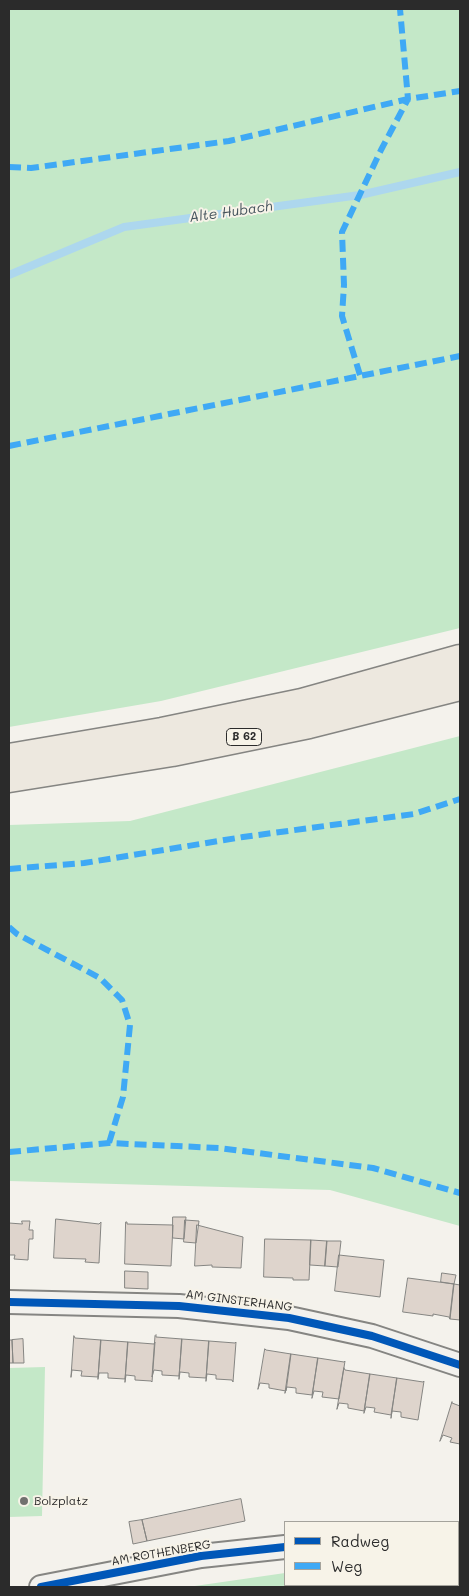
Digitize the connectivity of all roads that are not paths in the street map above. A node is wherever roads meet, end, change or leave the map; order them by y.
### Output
1 (460, 659) edge
2 (460, 686) edge
3 (14, 771) edge
4 (9, 1302) edge
5 (460, 1365) edge
6 (284, 1547) edge
7 (41, 1587) edge

1 - 3 highway, B 62
2 - 3 highway, B 62
4 - 5 street, AM GINSTERHANG
6 - 7 street, AM ROTHENBERG

